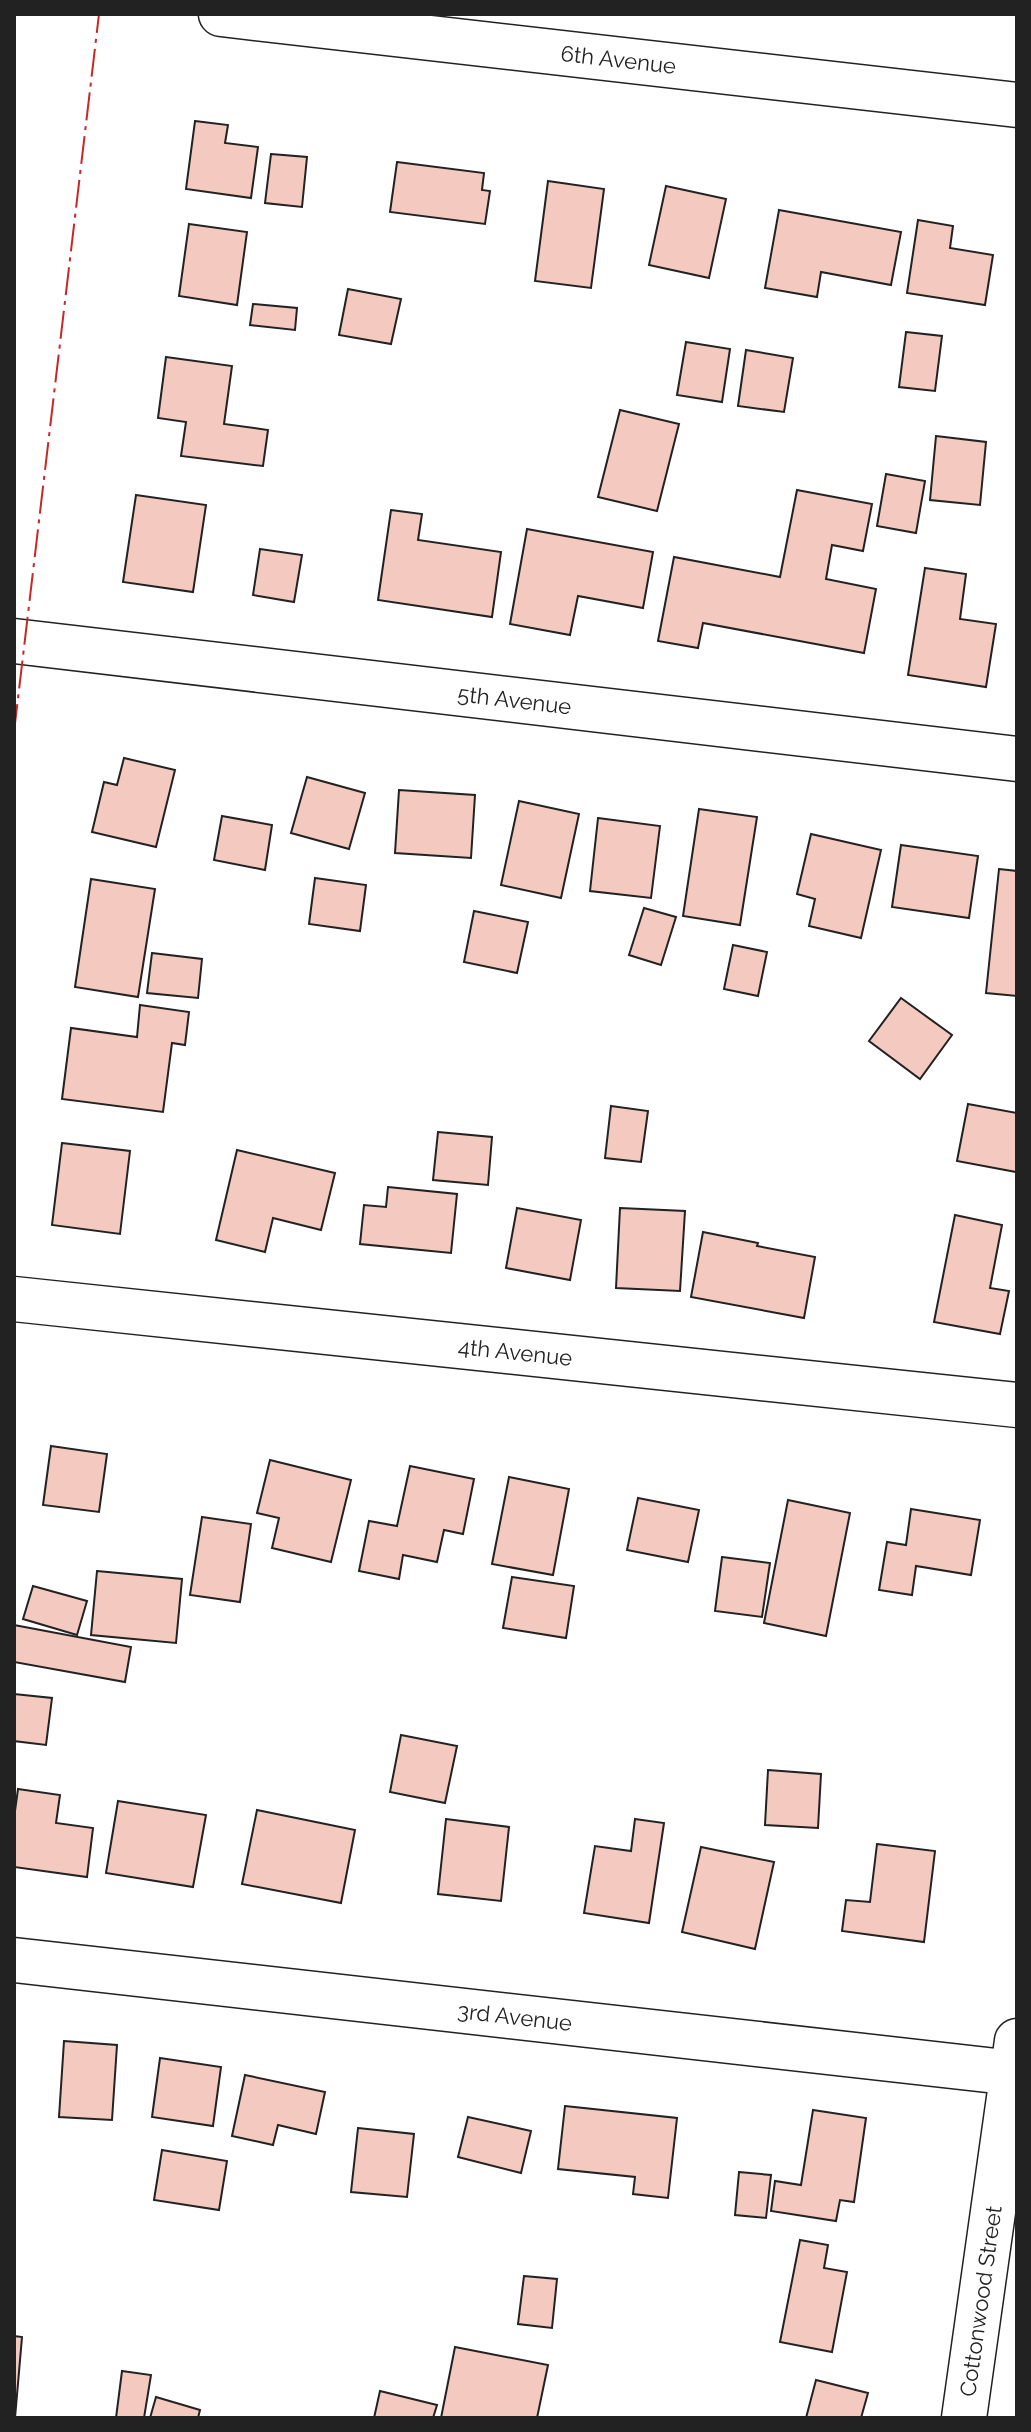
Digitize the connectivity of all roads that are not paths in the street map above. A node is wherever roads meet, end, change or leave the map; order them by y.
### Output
1 (221, 14) edge
2 (1017, 105) edge
3 (14, 641) edge
4 (1017, 759) edge
5 (14, 1299) edge
6 (1017, 1405) edge
7 (14, 1960) edge
8 (1015, 2057) edge
9 (1003, 2243) edge
10 (964, 2418) edge

1 - 2 street, 6th Avenue
3 - 4 street, 5th Avenue
5 - 6 street, 4th Avenue
7 - 8 street, 3rd Avenue
8 - 9 street, Cottonwood Street
9 - 10 street, Cottonwood Street

